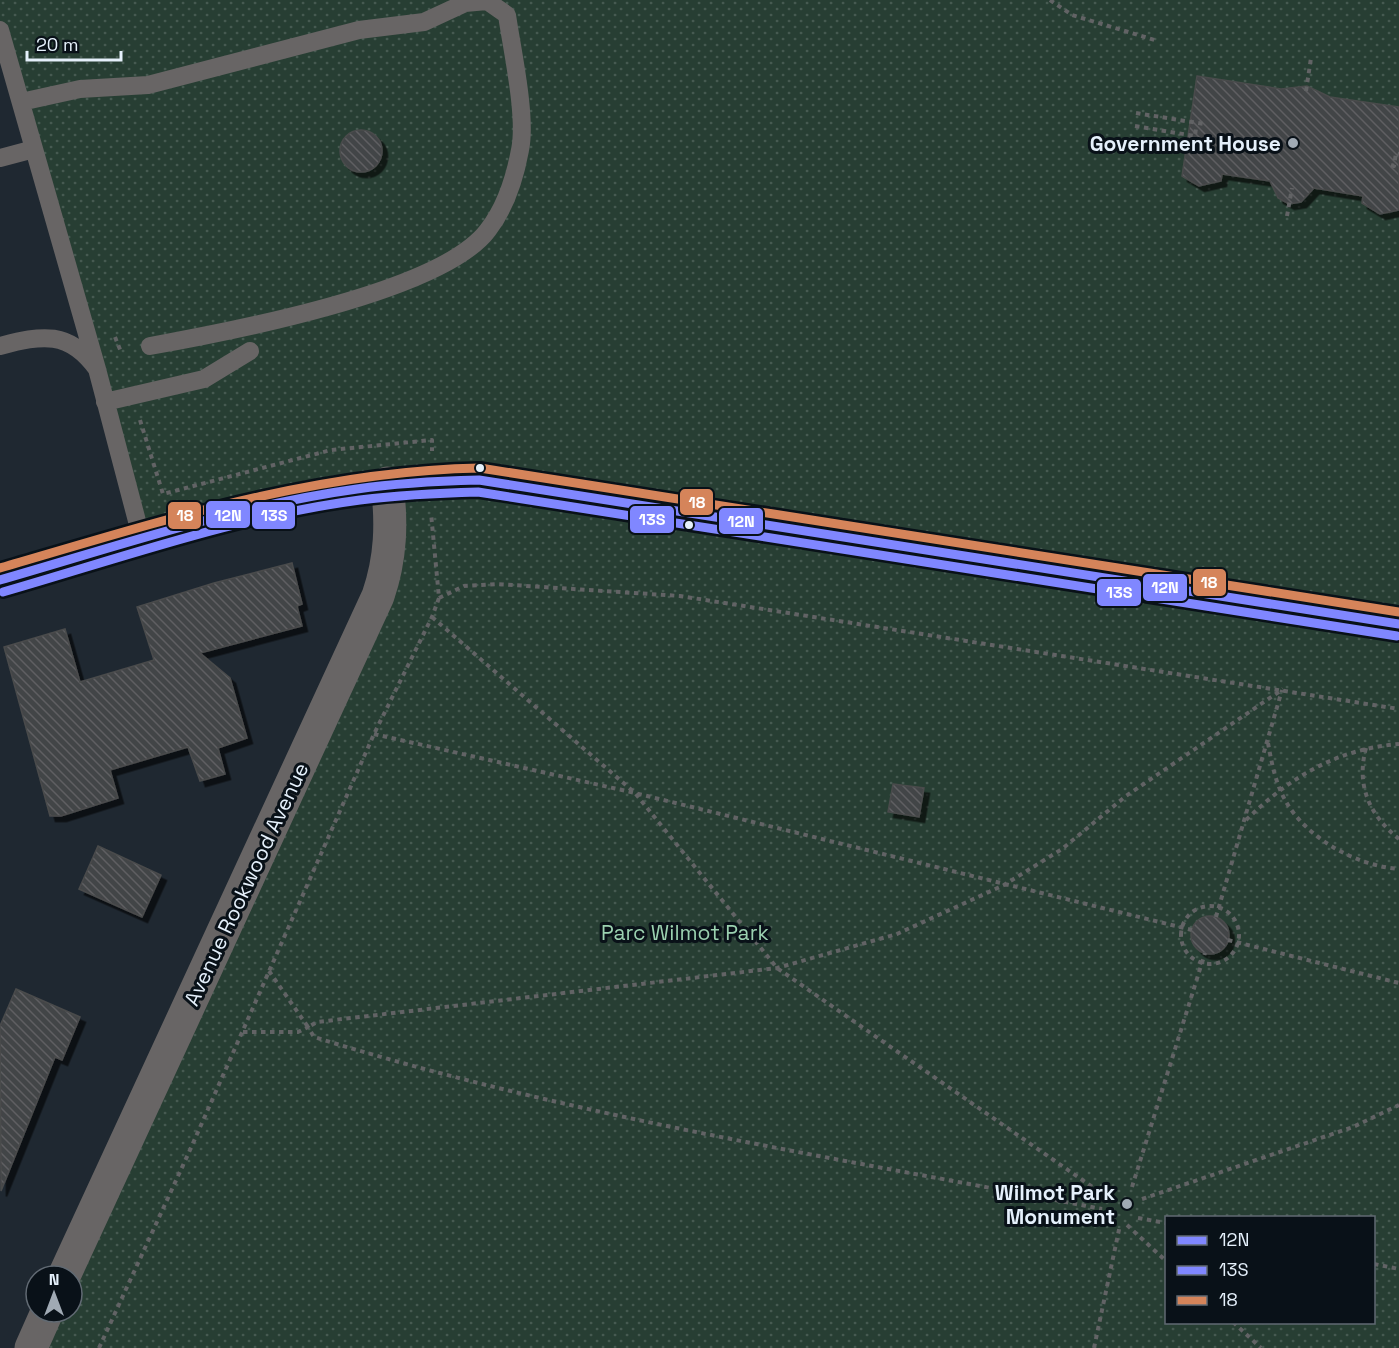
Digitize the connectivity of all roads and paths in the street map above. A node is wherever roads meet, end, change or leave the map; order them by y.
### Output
1 (1050, 0) edge
2 (485, 1) edge
3 (0, 30) edge
4 (1158, 41) dead end
5 (1311, 58) dead end
6 (1306, 91) dead end
7 (21, 102) junction
8 (1136, 113) dead end
9 (1204, 124) dead end
10 (1135, 126) dead end
11 (1196, 128) dead end
12 (34, 149) junction
13 (1399, 154) edge
14 (0, 158) edge
15 (1391, 165) dead end
16 (1292, 188) dead end
17 (1287, 216) dead end
18 (0, 346) edge
19 (150, 346) dead end
20 (250, 351) dead end
21 (97, 369) junction
22 (105, 402) junction
23 (432, 440) dead end
24 (387, 483) junction
25 (163, 494) dead end
26 (431, 527) dead end
27 (142, 540) junction
28 (0, 580) edge
29 (439, 598) junction
30 (432, 617) junction
31 (1399, 624) edge
32 (1282, 689) junction
33 (1399, 709) edge
34 (374, 734) junction
35 (1268, 742) junction
36 (1399, 744) edge
37 (1366, 748) junction
38 (1280, 788) junction
39 (635, 793) junction
40 (1246, 820) junction
41 (1399, 839) edge
42 (1399, 869) edge
43 (1004, 885) junction
44 (1218, 907) junction
45 (1216, 917) dead end
46 (1182, 927) junction
47 (1192, 930) dead end
48 (1228, 940) dead end
49 (1239, 943) junction
50 (1204, 953) dead end
51 (1202, 963) junction
52 (777, 968) junction
53 (269, 971) junction
54 (1399, 982) edge
55 (308, 1027) junction
56 (242, 1032) junction
57 (1399, 1105) edge
58 (1132, 1187) dead end
59 (1104, 1195) dead end
60 (1142, 1199) dead end
61 (1102, 1209) dead end
62 (1138, 1218) dead end
63 (1165, 1223) edge
64 (1120, 1225) dead end
65 (1127, 1225) dead end
66 (1165, 1259) edge
67 (70, 1264) edge
68 (1375, 1264) edge
69 (1399, 1269) edge
70 (42, 1324) edge
71 (1234, 1324) edge
72 (31, 1348) edge
73 (99, 1348) edge
74 (1094, 1348) edge
75 (1261, 1348) edge

1 - 4 path
2 - 7 lane
2 - 19 lane
3 - 7 lane
5 - 6 path
7 - 12 lane
8 - 9 path
10 - 11 path
12 - 14 lane
12 - 21 lane
13 - 15 path
16 - 17 path
18 - 21 lane
20 - 22 lane
21 - 22 lane
22 - 27 lane
23 - 25 path
24 - 27 main road
24 - 31 main road
24 - 67 street, Avenue Rookwood Avenue
26 - 29 path
27 - 28 main road
29 - 30 path
29 - 32 path
30 - 34 path
30 - 39 path
32 - 33 path
32 - 35 path
32 - 43 path
34 - 39 path
34 - 53 path
35 - 38 path
35 - 40 path
36 - 37 path
37 - 38 path
37 - 41 path
38 - 40 path
38 - 42 path
39 - 43 path
39 - 52 path
40 - 44 path
43 - 46 path
43 - 52 path
44 - 45 path
44 - 46 path
44 - 49 path
46 - 47 path
46 - 51 path
48 - 49 path
49 - 51 path
49 - 54 path
50 - 51 path
51 - 58 path
52 - 55 path
52 - 59 path
53 - 55 path
53 - 56 path
55 - 56 path
55 - 61 path
56 - 73 path
57 - 60 path
62 - 63 path
64 - 74 path
65 - 66 path
68 - 69 path
70 - 72 street
71 - 75 path

